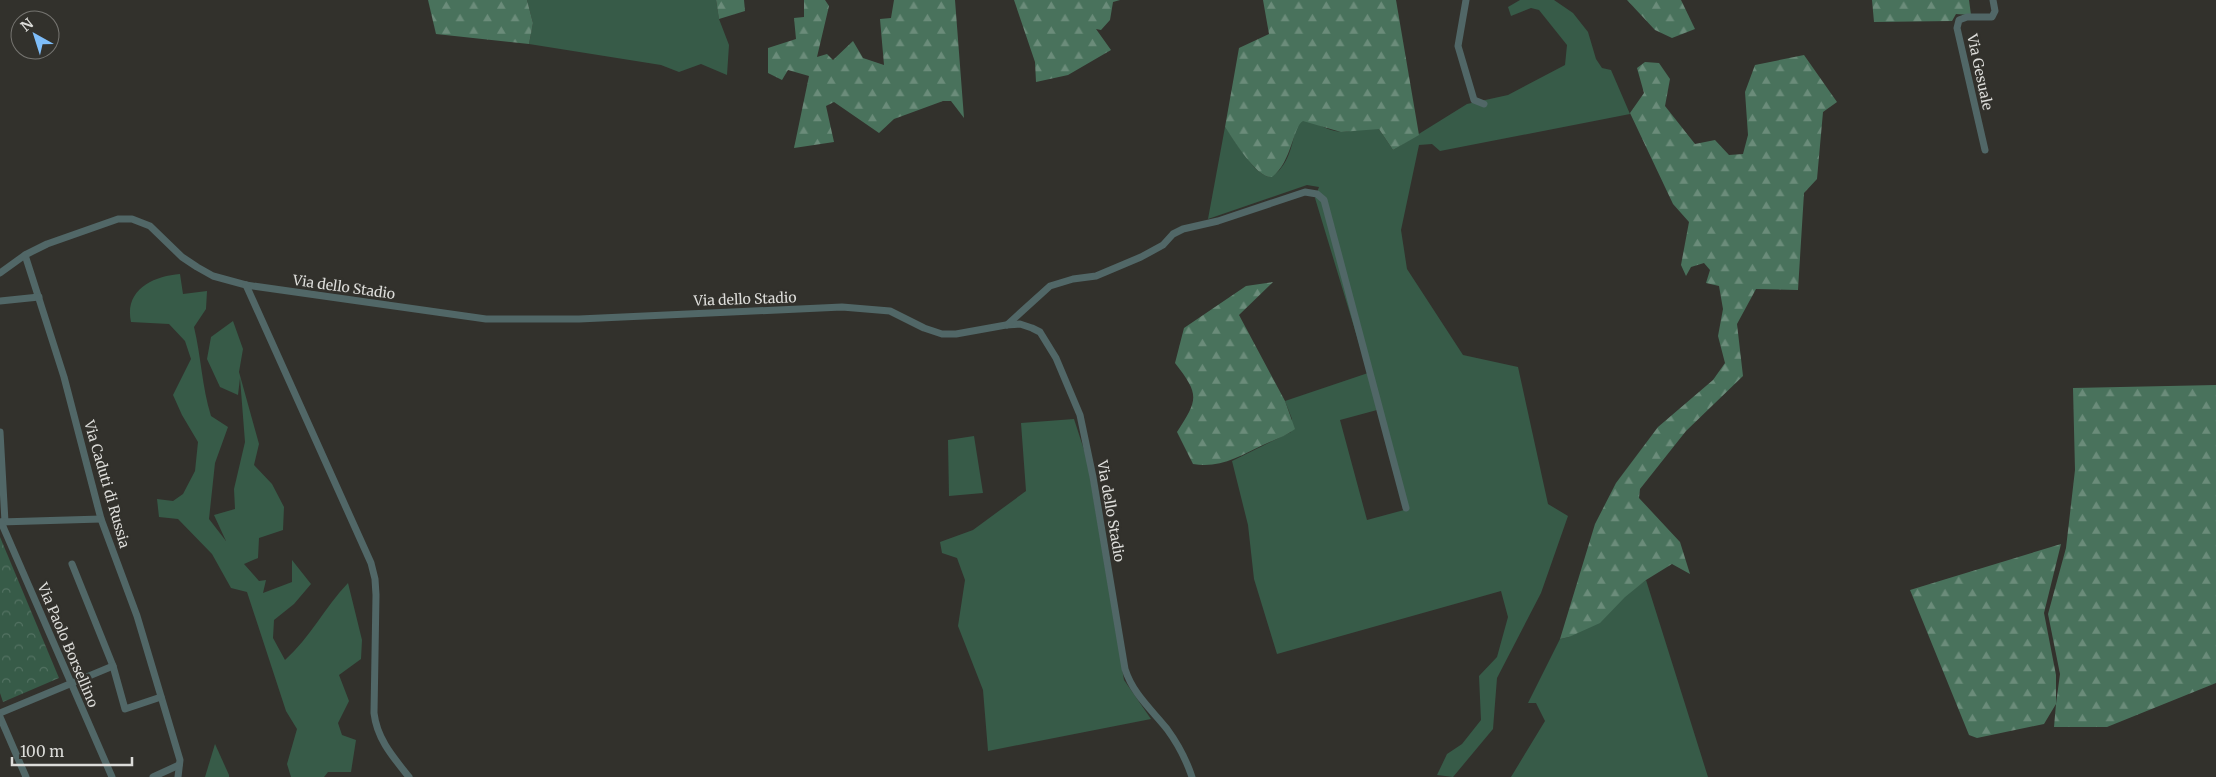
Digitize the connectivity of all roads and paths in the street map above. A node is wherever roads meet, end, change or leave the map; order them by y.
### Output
1 (1466, 0) edge
2 (1993, 0) edge
3 (1484, 104) dead end
4 (1984, 150) dead end
5 (25, 254) junction
6 (0, 273) edge
7 (246, 285) junction
8 (39, 297) junction
9 (0, 301) edge
10 (1006, 325) junction
11 (0, 432) edge
12 (1406, 508) dead end
13 (101, 519) junction
14 (2, 522) edge
15 (72, 564) dead end
16 (113, 666) junction
17 (70, 684) junction
18 (161, 697) junction
19 (0, 713) edge
20 (0, 717) edge
21 (179, 765) junction
22 (26, 777) edge
23 (112, 777) edge
24 (153, 777) edge
25 (178, 777) edge
26 (409, 777) edge
27 (1192, 777) edge

1 - 3 street
2 - 4 street, Via Gesuale
5 - 6 street, Via dello Stadio
5 - 7 street, Via dello Stadio
5 - 8 street, Via Caduti di Russia
7 - 10 street, Via dello Stadio
7 - 26 street
8 - 9 street
8 - 13 street, Via Caduti di Russia
10 - 12 street
10 - 27 street, Via dello Stadio
11 - 14 street, Via Paolo Borsellino
13 - 14 street
13 - 18 street, Via Caduti di Russia
14 - 17 street, Via Paolo Borsellino
15 - 16 street
16 - 17 street
16 - 18 street
17 - 19 street
17 - 23 street, Via Paolo Borsellino
18 - 21 street, Via Caduti di Russia
20 - 22 street
21 - 24 street
21 - 25 street, Via Caduti di Russia

